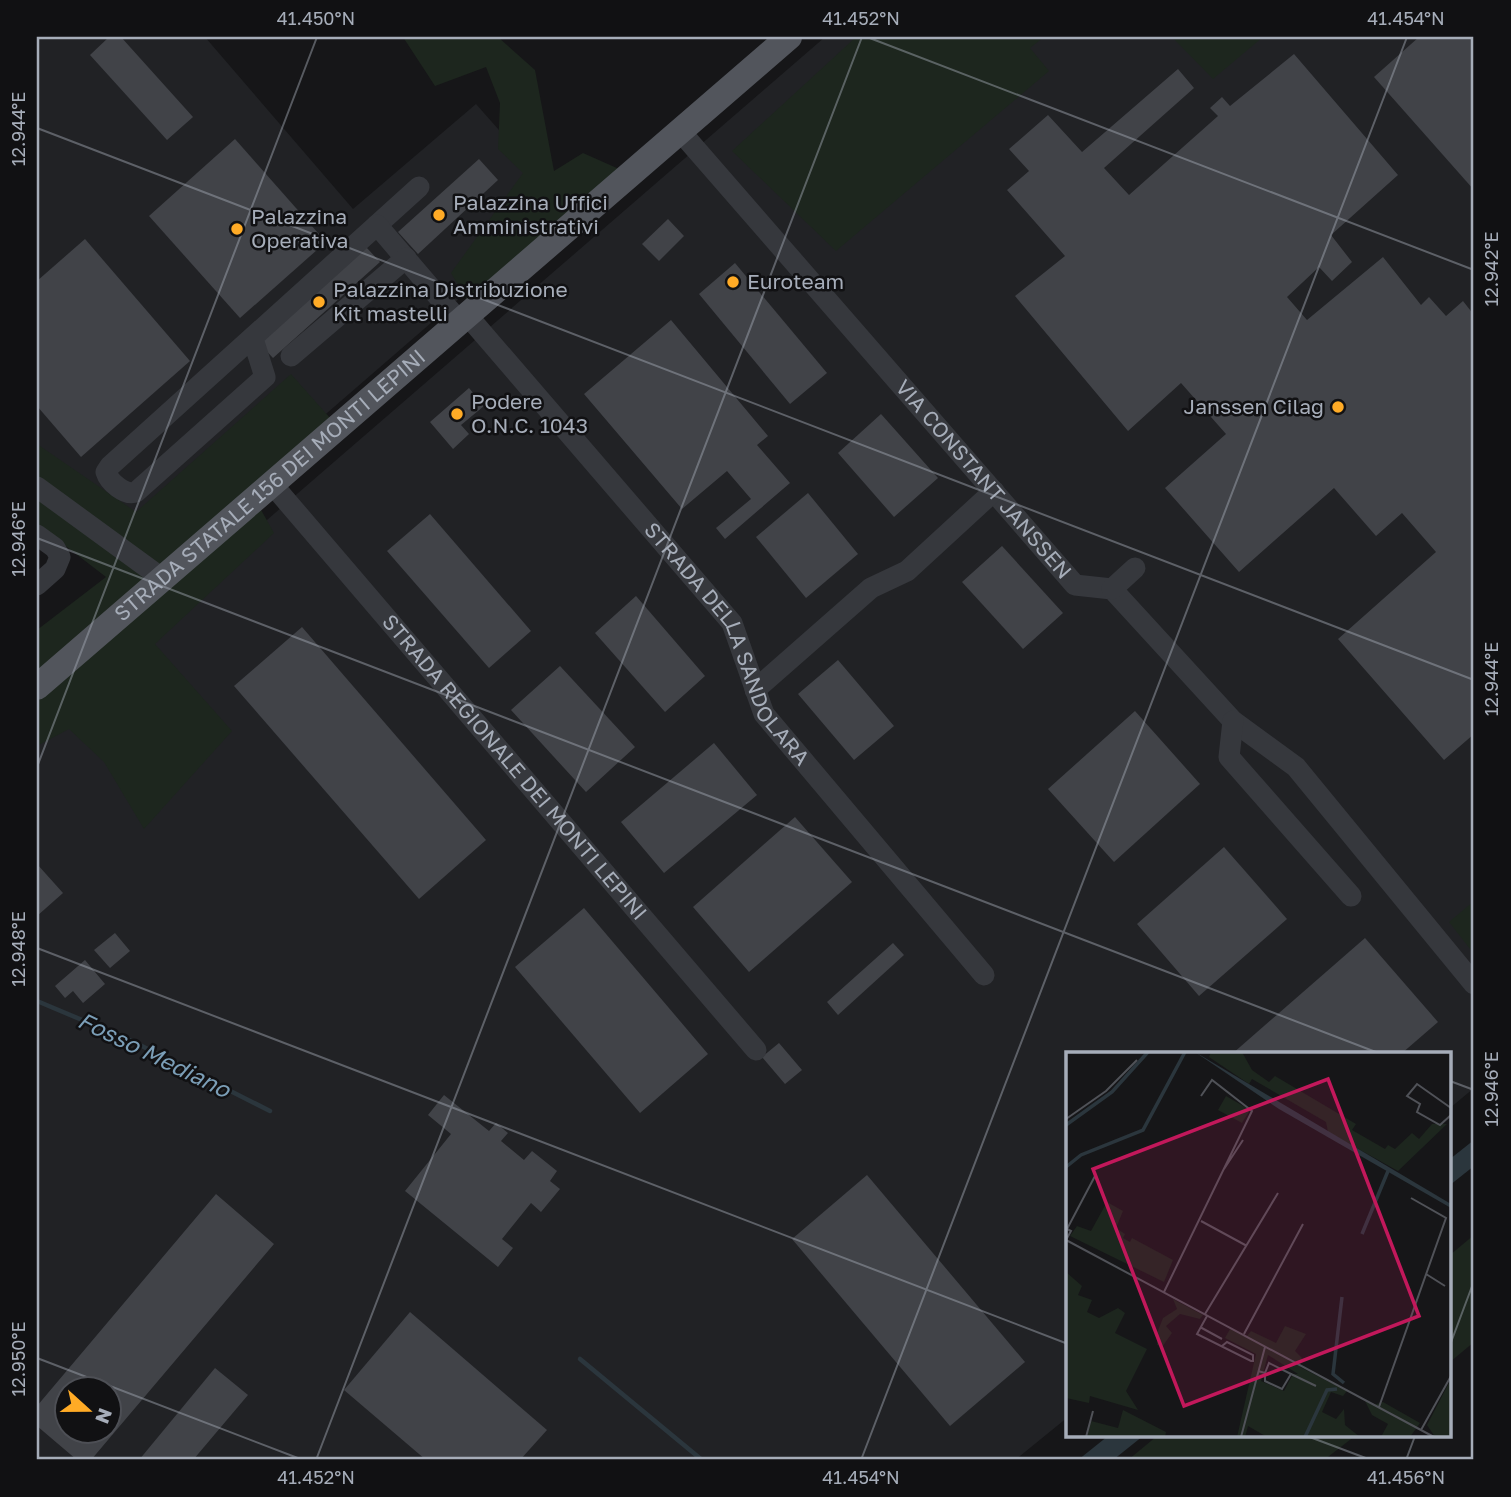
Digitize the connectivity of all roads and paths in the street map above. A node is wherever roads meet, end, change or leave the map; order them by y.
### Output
1 (789, 37) edge
2 (680, 131) junction
3 (419, 187) dead end
4 (377, 225) junction
5 (405, 258) junction
6 (463, 318) junction
7 (253, 339) junction
8 (291, 356) dead end
9 (272, 484) junction
10 (37, 488) edge
11 (994, 491) junction
12 (37, 535) edge
13 (1135, 568) dead end
14 (163, 579) junction
15 (37, 585) edge
16 (1112, 589) junction
17 (37, 687) edge
18 (755, 690) junction
19 (1233, 721) junction
20 (1351, 896) dead end
21 (984, 975) dead end
22 (1474, 984) edge
23 (756, 1050) dead end

1 - 2 main road, STRADA STATALE 156 DEI MONTI LEPINI
2 - 6 main road, STRADA STATALE 156 DEI MONTI LEPINI
2 - 11 street, VIA CONSTANT JANSSEN
3 - 4 street
4 - 5 street, STRADA DELLA SANDOLARA
4 - 7 street
5 - 6 street, STRADA DELLA SANDOLARA
5 - 8 street
6 - 9 main road, STRADA STATALE 156 DEI MONTI LEPINI
6 - 18 street, STRADA DELLA SANDOLARA
7 - 7 street
9 - 14 main road, STRADA STATALE 156 DEI MONTI LEPINI
9 - 23 street, STRADA REGIONALE DEI MONTI LEPINI
10 - 14 street
11 - 16 street, VIA CONSTANT JANSSEN
11 - 18 street
12 - 15 street
13 - 16 street
14 - 17 main road, STRADA STATALE 156 DEI MONTI LEPINI
16 - 19 street
18 - 21 street, STRADA DELLA SANDOLARA
19 - 20 street
19 - 22 street

